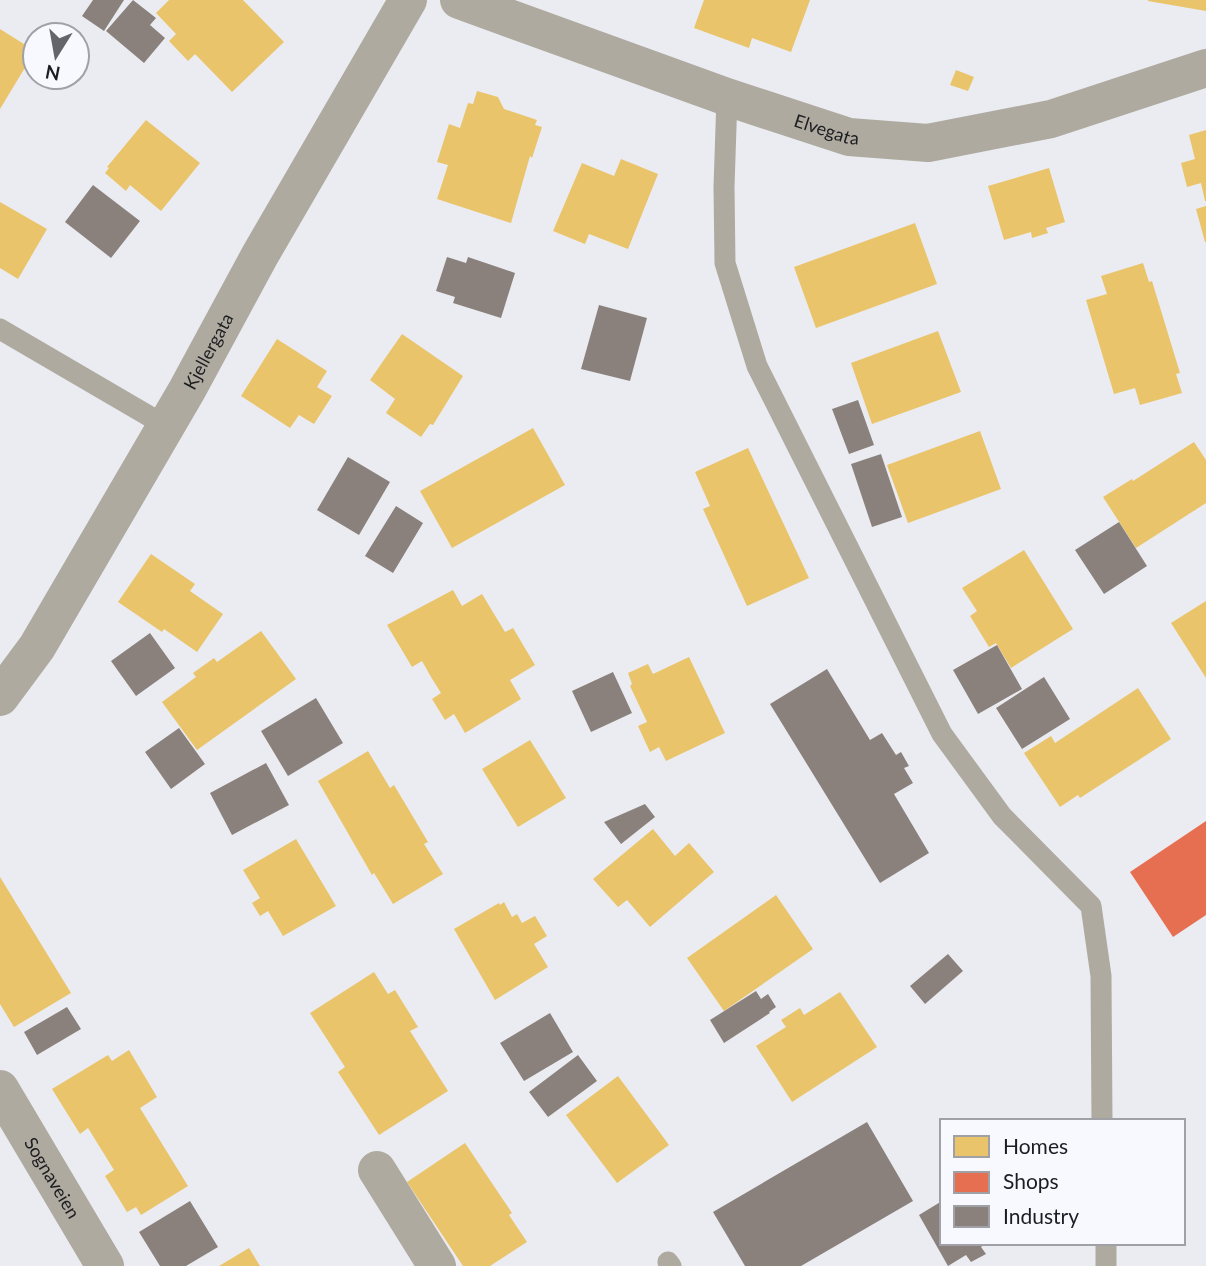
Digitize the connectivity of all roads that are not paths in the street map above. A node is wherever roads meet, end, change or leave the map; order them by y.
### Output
1 (408, 0) edge
2 (459, 0) edge
3 (1206, 68) edge
4 (727, 97) junction
5 (0, 329) edge
6 (166, 426) junction
7 (0, 697) edge
8 (0, 1089) edge
9 (1102, 1119) edge
10 (377, 1170) dead end
11 (1106, 1245) edge
12 (105, 1266) edge
13 (437, 1266) edge
14 (1106, 1266) edge

1 - 6 street, Kjellergata
2 - 4 street, Elvegata
3 - 4 street, Elvegata
4 - 9 lane
5 - 6 lane
6 - 7 street, Kjellergata
8 - 12 street, Sognaveien
10 - 13 street
11 - 14 lane

